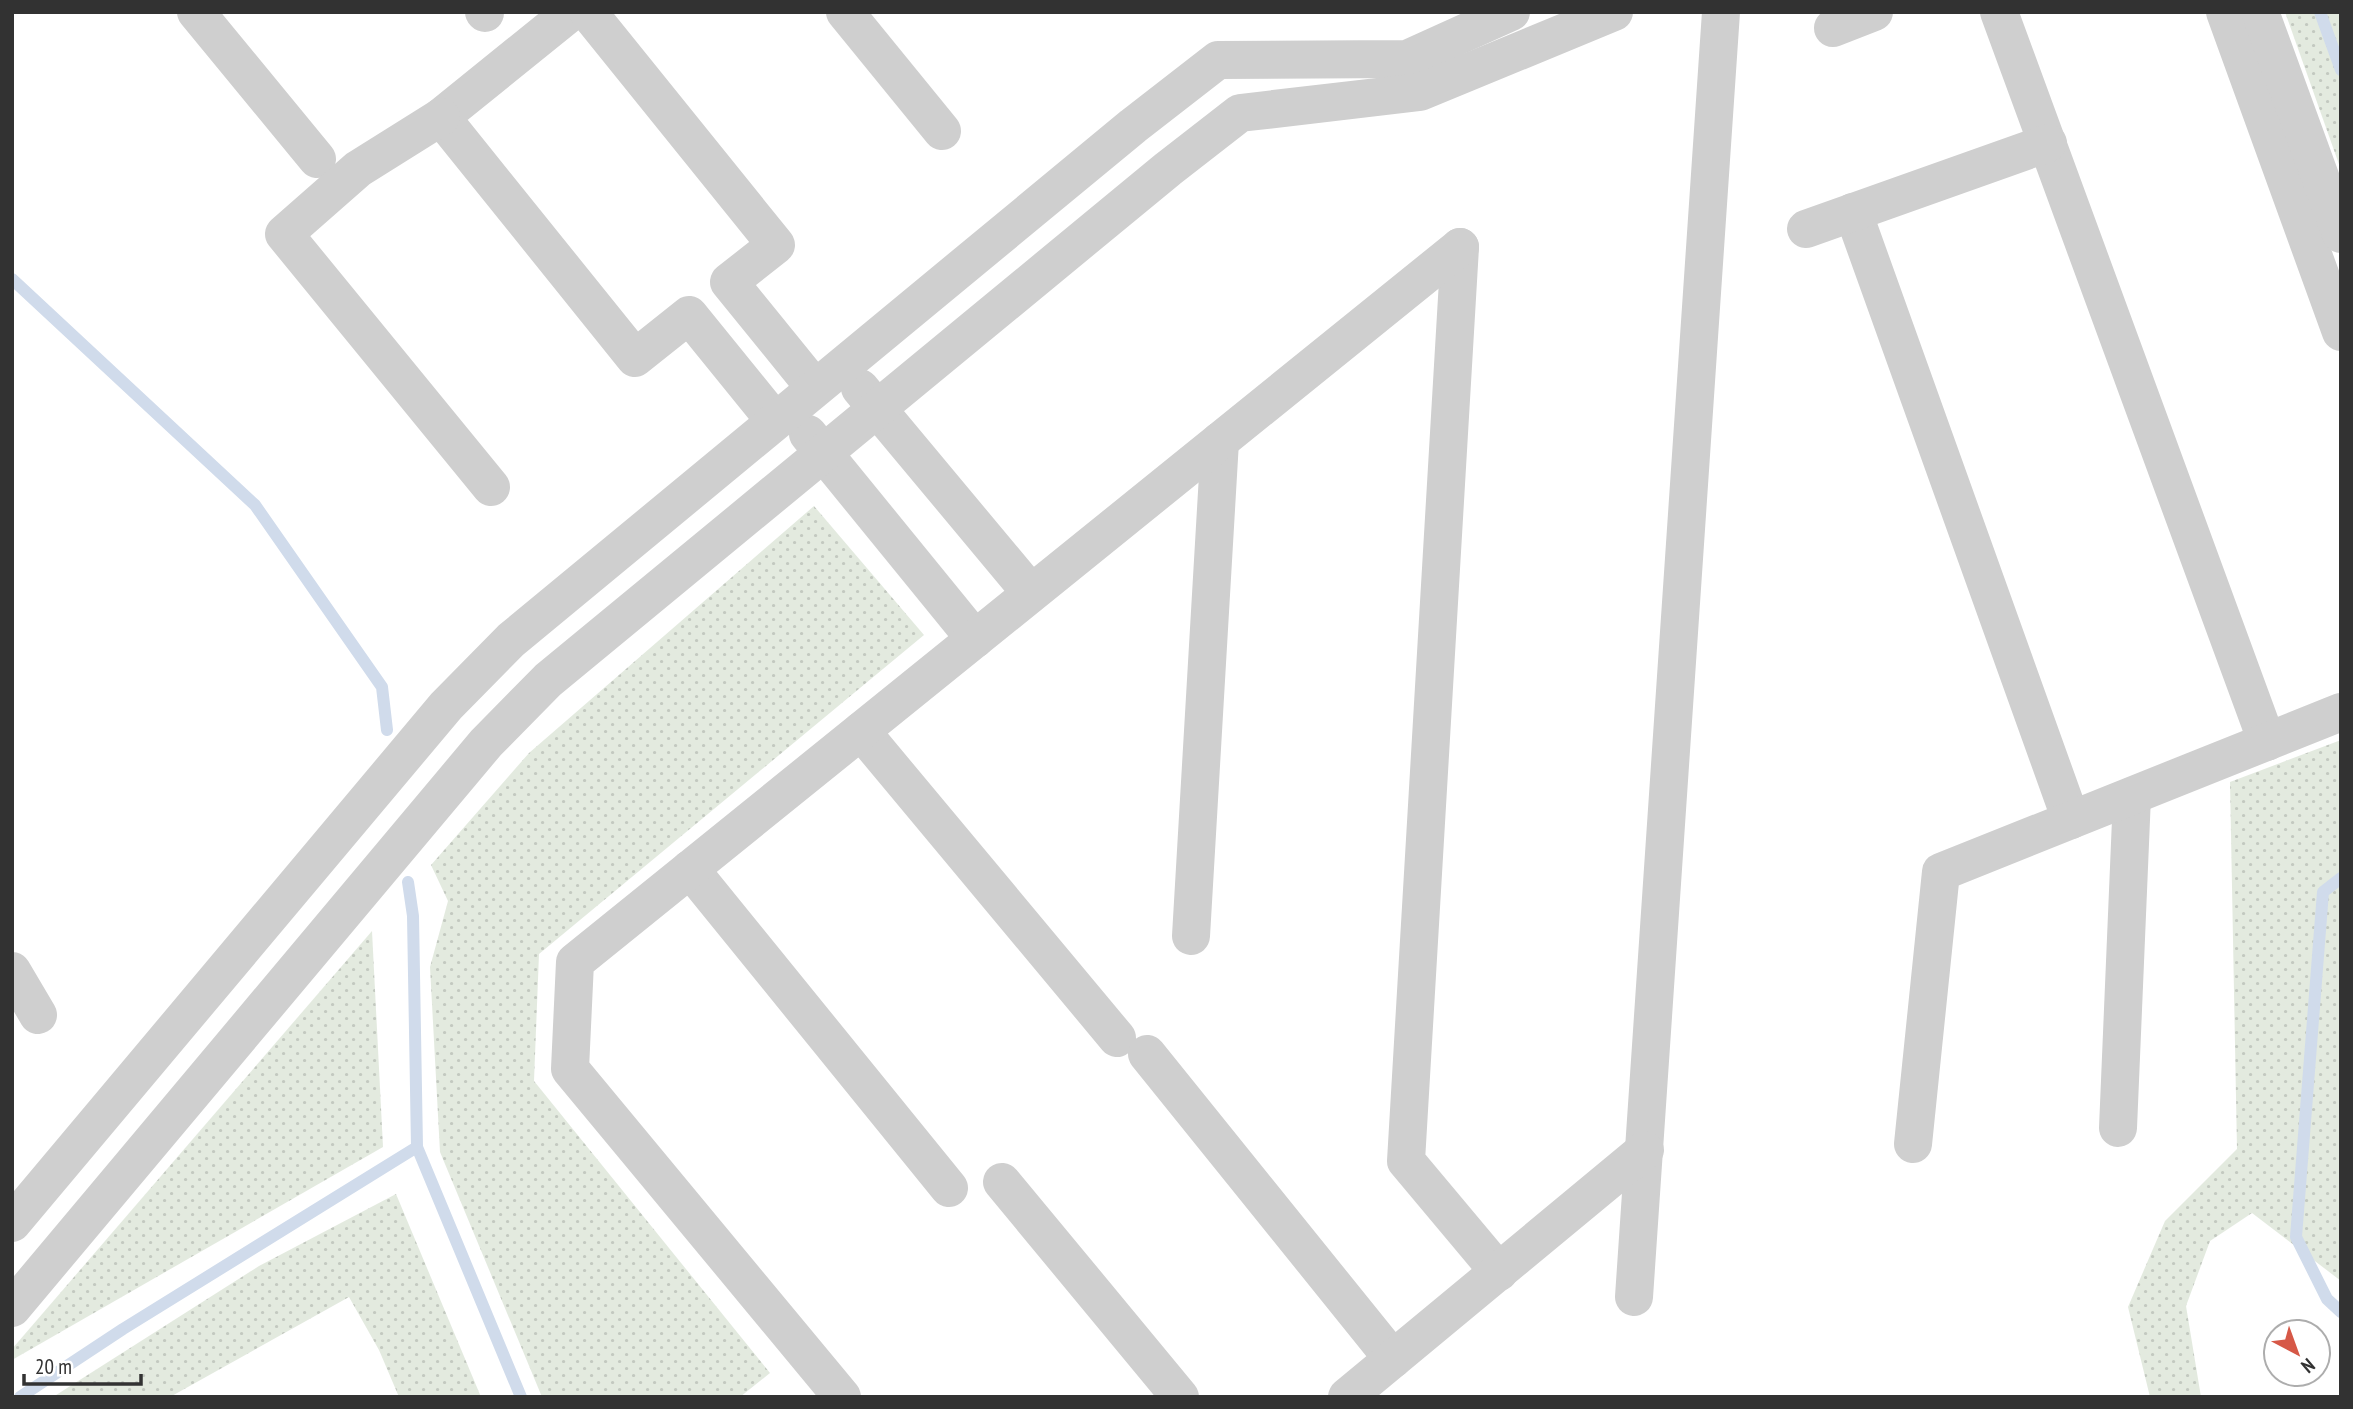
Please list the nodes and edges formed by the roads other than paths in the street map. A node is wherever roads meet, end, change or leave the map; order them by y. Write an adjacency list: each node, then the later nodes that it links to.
1 (196, 12): 16 (street)
2 (571, 12): 13 (street)
3 (589, 12): 20 (street)
4 (845, 12): 14 (street)
5 (1511, 12): 23 (street)
6 (1614, 12): 24 (street)
7 (1721, 12): 41 (street)
8 (1874, 12): 12 (street)
9 (1999, 12): 15 (street)
10 (2225, 12): 22 (street)
11 (2260, 12): 19 (street)
12 (1833, 28)
13 (441, 117): 21 (street); 27 (street)
14 (942, 131)
15 (2048, 144): 17 (street); 32 (street)
16 (317, 159)
17 (1853, 212): 18 (street); 34 (street)
18 (1806, 229)
19 (2341, 234)
20 (729, 282): 21 (street); 23 (street)
21 (689, 315): 23 (street)
22 (2341, 332)
23 (805, 396): 24 (street); 26 (street); 44 (street)
24 (877, 409): 26 (street); 28 (street)
25 (1220, 441): 28 (street); 36 (street); 45 (street)
26 (824, 452): 29 (street); 47 (street)
27 (491, 487)
28 (1031, 593): 29 (street)
29 (975, 639): 31 (street)
30 (2341, 712): 32 (street)
31 (861, 731): 35 (street); 48 (street)
32 (2267, 742): 33 (street)
33 (2132, 796): 34 (street); 39 (street)
34 (2071, 820): 40 (street)
35 (690, 869): 43 (street); 49 (street)
36 (1191, 936)
37 (12, 971): 38 (street)
38 (38, 1015)
39 (2118, 1128)
40 (1913, 1144)
41 (1644, 1150): 45 (street); 46 (street)
42 (1002, 1182): 50 (street)
43 (949, 1188)
44 (12, 1223)
45 (1499, 1272): 48 (street)
46 (1634, 1297)
47 (12, 1308)
48 (1393, 1359): 51 (street)
49 (842, 1397)
50 (1180, 1397)
51 (1347, 1397)

